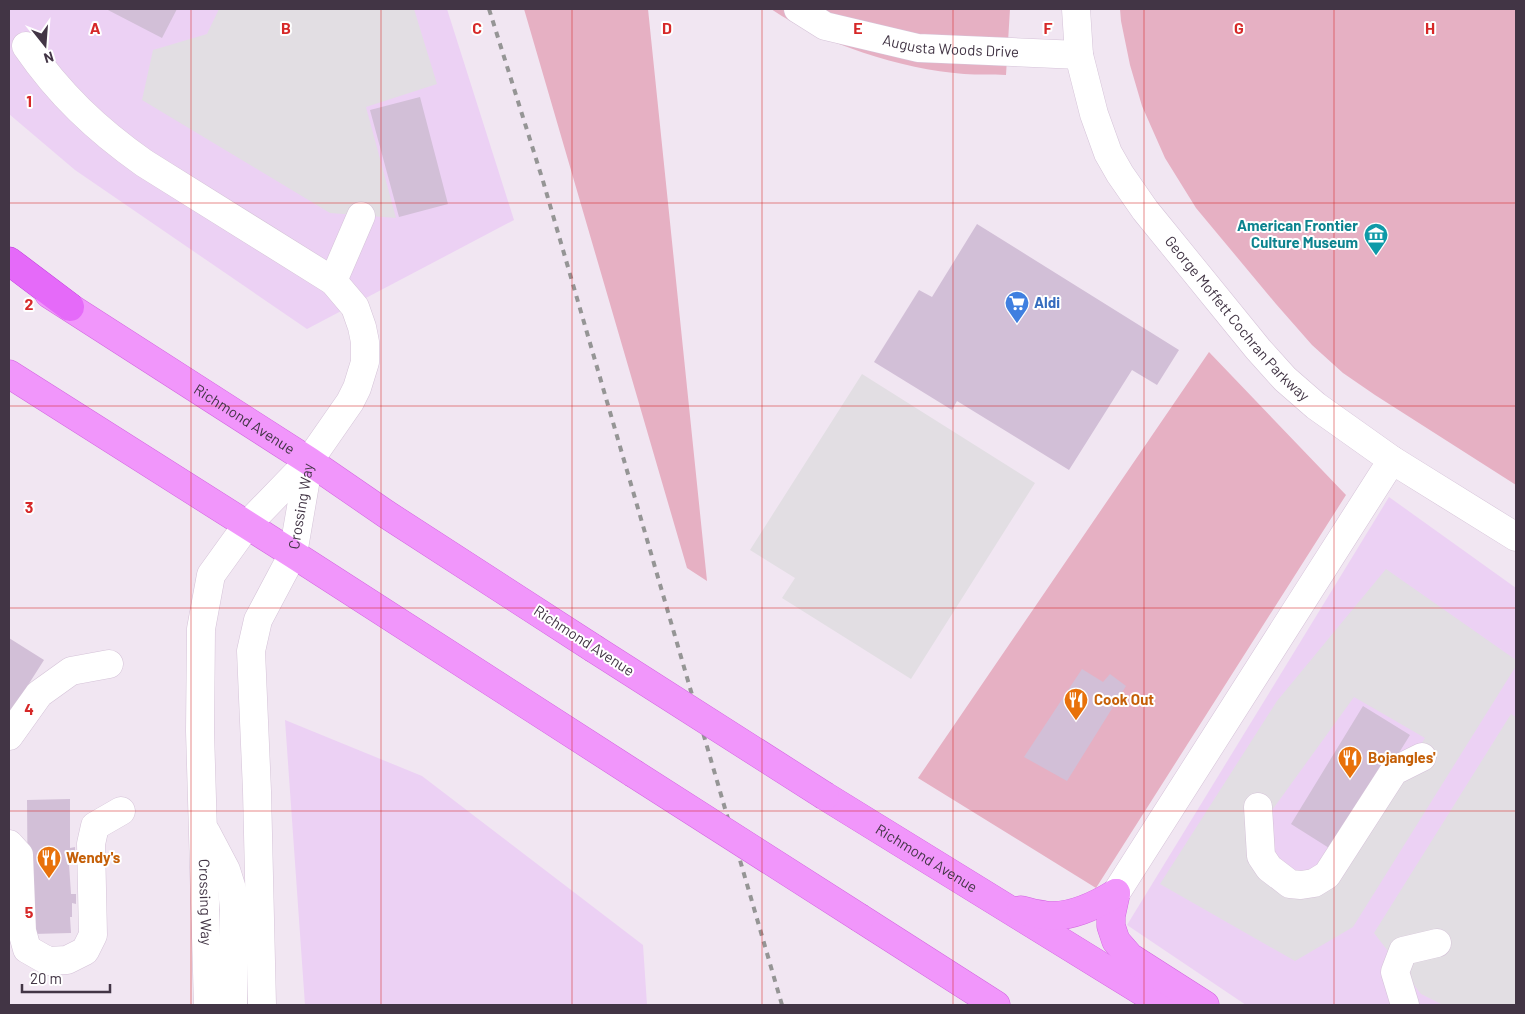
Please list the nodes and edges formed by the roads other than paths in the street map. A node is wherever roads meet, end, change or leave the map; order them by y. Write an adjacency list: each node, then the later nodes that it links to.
1 (798, 9): 4 (street, Augusta Woods Drive)
2 (1076, 9): 4 (street, George Moffett Cochran Parkway)
3 (26, 46): 8 (street)
4 (1079, 55): 11 (street, George Moffett Cochran Parkway)
5 (361, 216): 8 (street)
6 (9, 261): 9 (highway)
7 (9, 268): 9 (main road, Richmond Avenue)
8 (333, 281): 12 (street)
9 (70, 308): 12 (main road, Richmond Avenue)
10 (9, 374): 13 (main road)
11 (1392, 460): 14 (street, George Moffett Cochran Parkway); 23 (street)
12 (309, 461): 13 (street, Crossing Way); 15 (street, Crossing Way); 24 (main road, Richmond Avenue, bridge)
13 (247, 526): 15 (main road); 21 (street, Crossing Way)
14 (1516, 537)
15 (292, 554): 28 (street, Crossing Way); 29 (main road, bridge)
16 (109, 664): 17 (street)
17 (9, 736)
18 (1422, 757): 19 (street)
19 (1258, 806)
20 (121, 811): 22 (street)
21 (203, 827): 26 (street, Crossing Way); 27 (street)
22 (9, 844)
23 (1116, 893): 24 (main road); 31 (main road)
24 (1003, 906): 30 (main road, Richmond Avenue)
25 (1436, 943): 32 (street)
26 (208, 1005)
27 (233, 1005)
28 (262, 1005)
29 (996, 1005)
30 (1164, 1005)
31 (1205, 1005)
32 (1405, 1005)

